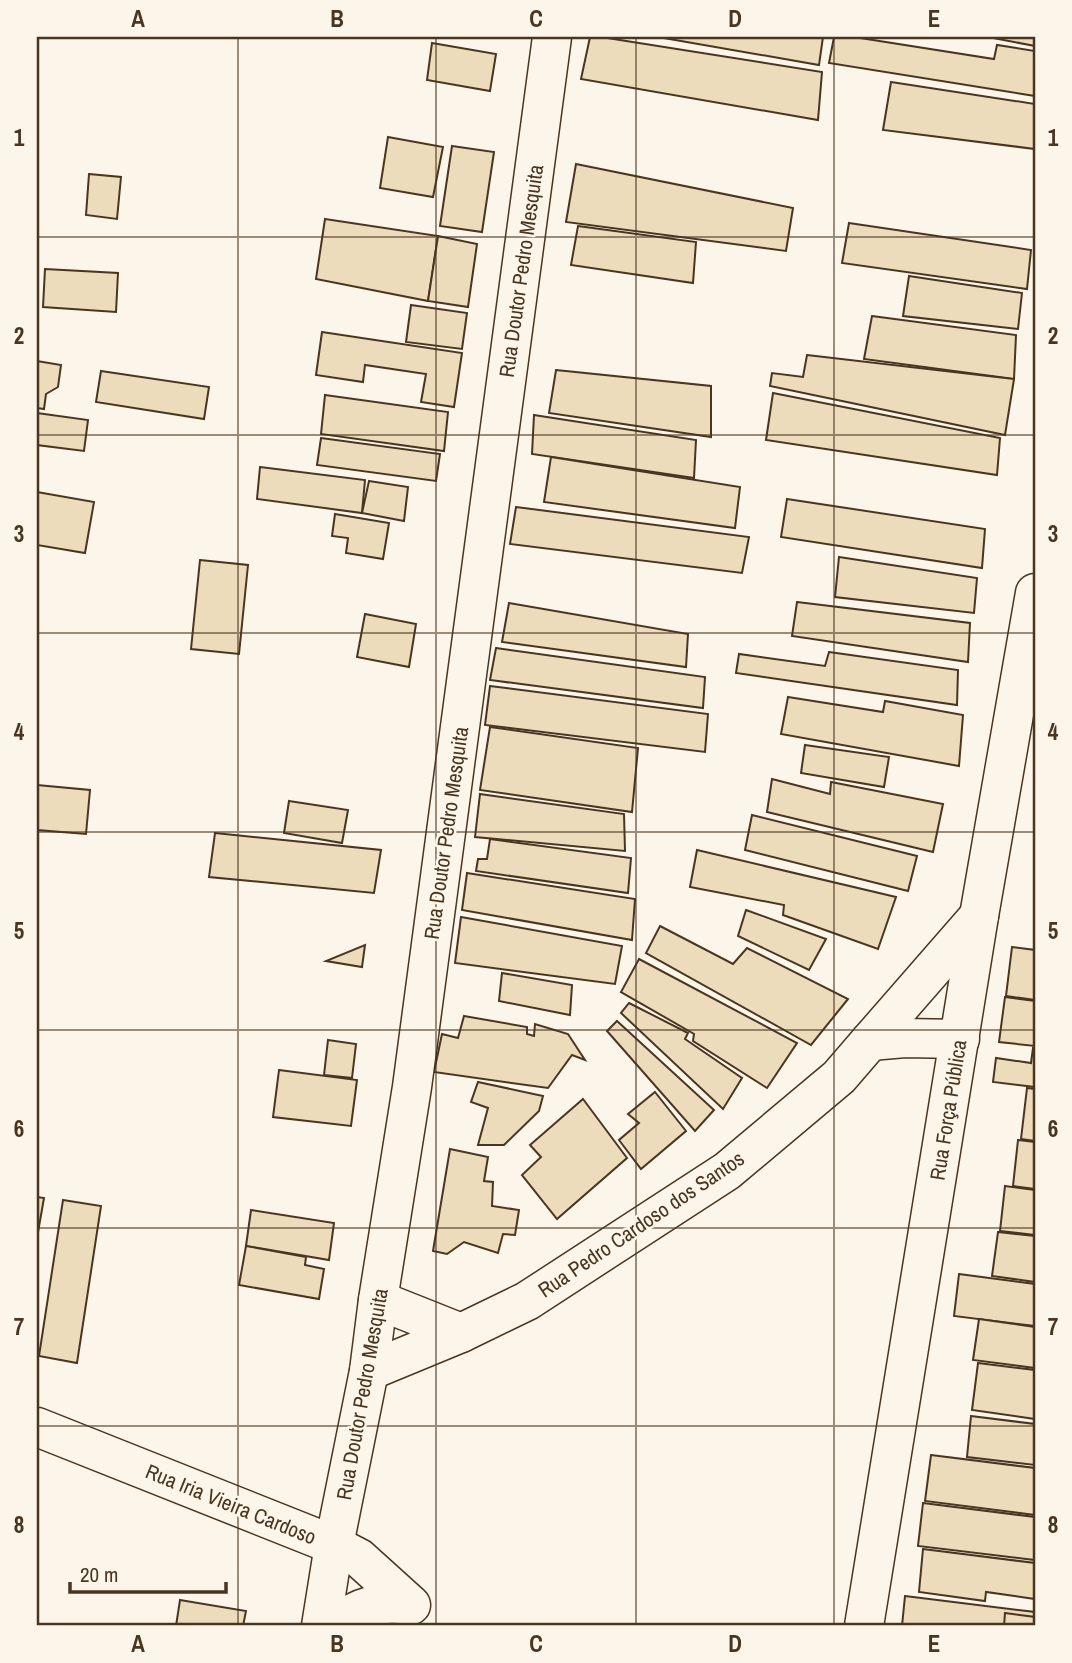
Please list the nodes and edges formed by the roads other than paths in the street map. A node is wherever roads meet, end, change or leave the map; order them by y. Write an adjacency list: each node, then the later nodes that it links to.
1 (552, 37): 6 (street, Rua Doutor Pedro Mesquita)
2 (1035, 593): 3 (street, Rua Força Pública)
3 (979, 916): 4 (street, Rua Força Pública); 5 (street, Rua Pedro Cardoso dos Santos)
4 (960, 1039): 5 (street); 14 (street, Rua Força Pública)
5 (870, 1041): 7 (street, Rua Pedro Cardoso dos Santos)
6 (379, 1300): 7 (street); 8 (street, Rua Doutor Pedro Mesquita)
7 (461, 1333): 8 (street, Rua Pedro Cardoso dos Santos)
8 (369, 1371): 10 (street, Rua Doutor Pedro Mesquita)
9 (37, 1427): 10 (street, Rua Iria Vieira Cardoso)
10 (334, 1545): 11 (street, Rua Iria Vieira Cardoso); 12 (street, Rua Doutor Pedro Mesquita)
11 (420, 1616): 13 (street, Rua Iria Vieira Cardoso)
12 (321, 1626)
13 (334, 1626)
14 (864, 1626)

